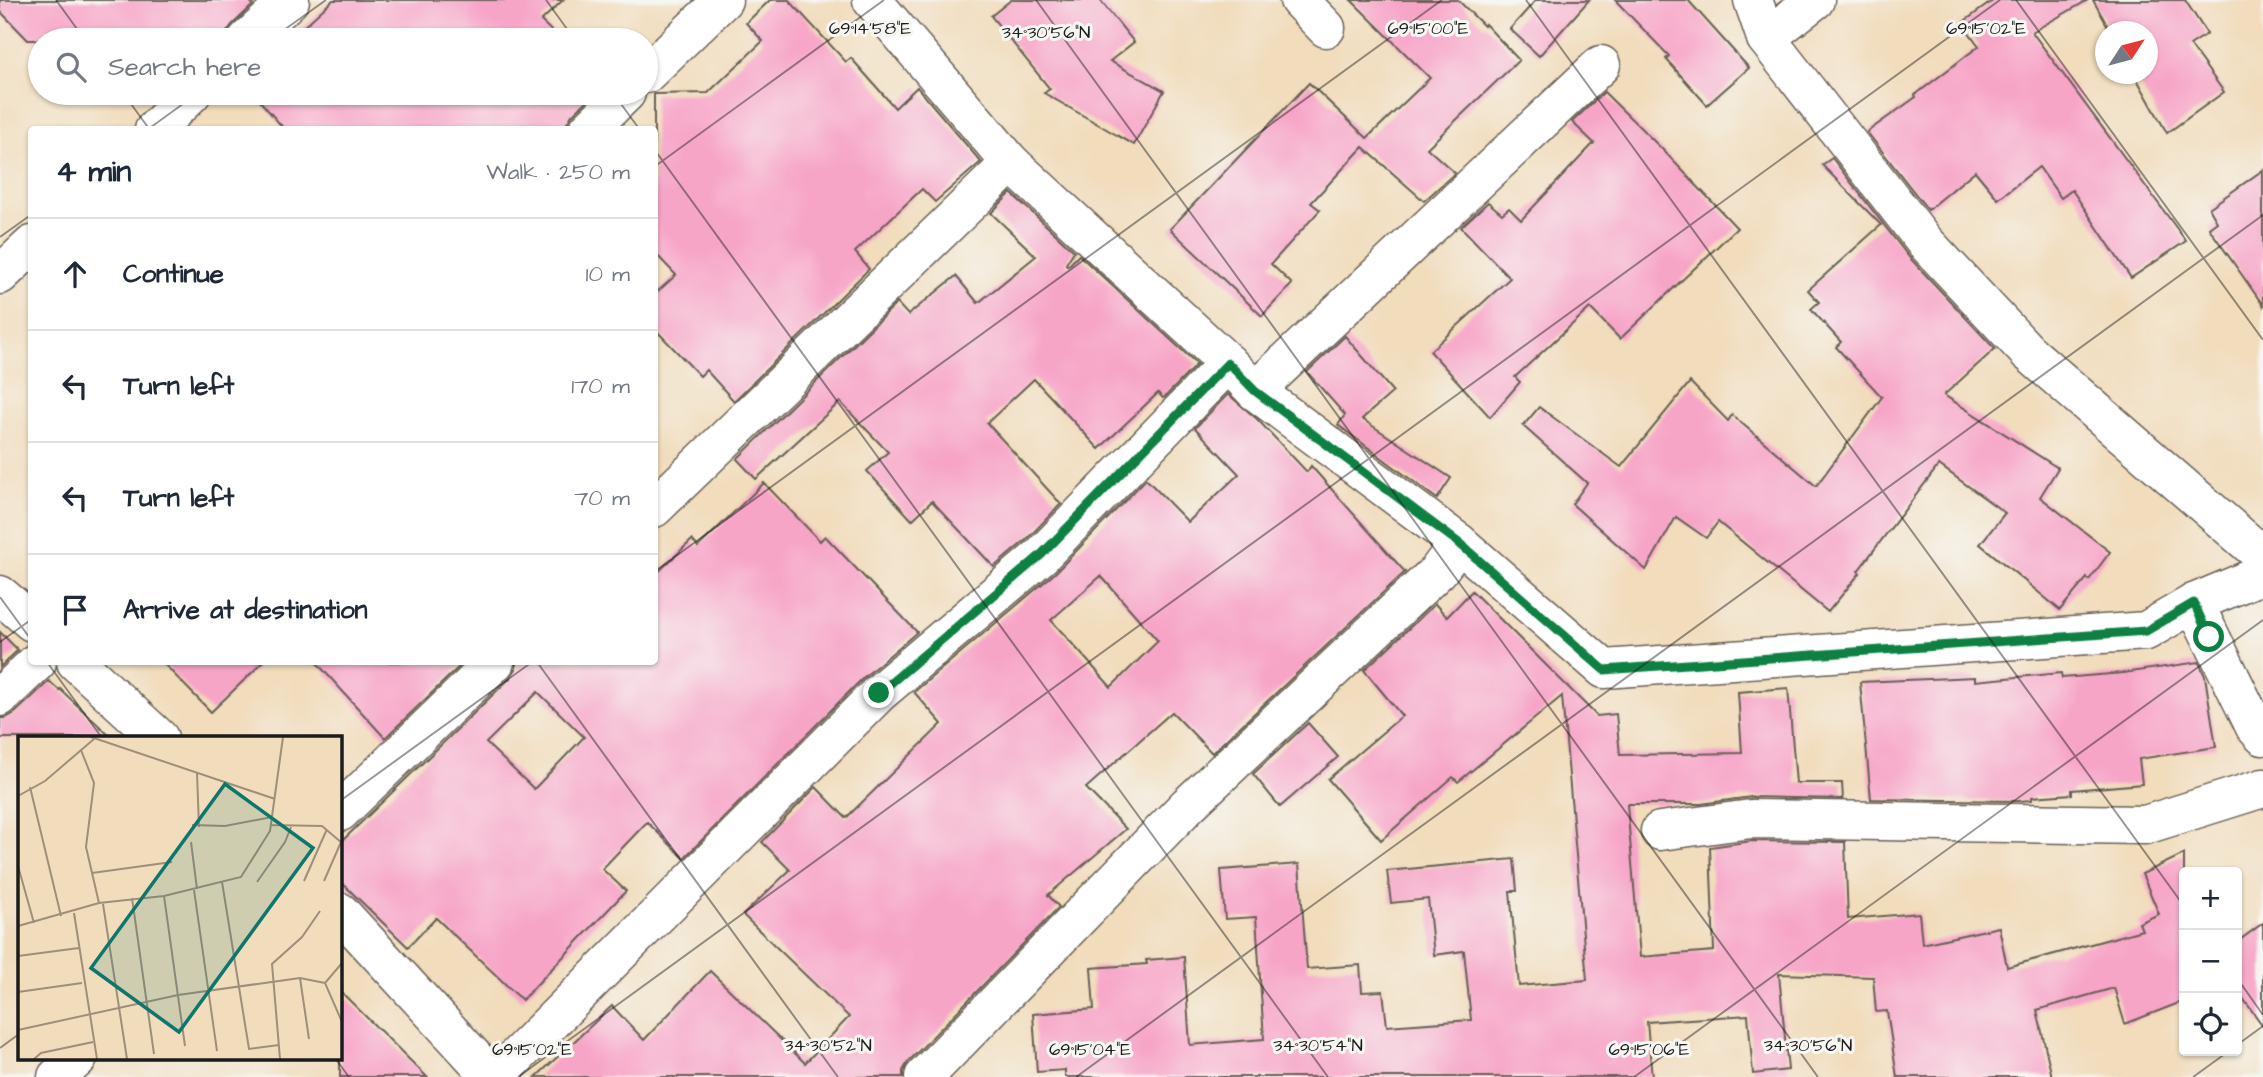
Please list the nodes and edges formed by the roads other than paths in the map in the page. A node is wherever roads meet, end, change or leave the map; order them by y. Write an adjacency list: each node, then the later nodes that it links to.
1 (290, 0): 7 (street)
2 (723, 0): 10 (street)
3 (872, 0): 16 (street)
4 (1298, 0): 8 (street)
5 (1753, 0): 9 (street)
6 (1815, 0): 9 (street)
7 (260, 28)
8 (1325, 28)
9 (1766, 38): 23 (street)
10 (658, 62)
11 (1601, 65): 20 (street)
12 (179, 105): 14 (street)
13 (614, 105): 15 (street)
14 (157, 126)
15 (592, 126)
16 (1011, 163): 19 (street); 21 (street)
17 (28, 250): 18 (street)
18 (0, 275)
19 (1228, 363): 20 (street); 40 (street)
20 (1255, 391): 22 (street)
21 (658, 504)
22 (1459, 543): 26 (street); 41 (street)
23 (2263, 556)
24 (2263, 574): 26 (street)
25 (0, 595): 27 (street)
26 (2194, 603): 33 (street)
27 (28, 619)
28 (34, 665): 31 (street)
29 (79, 665): 32 (street)
30 (492, 665): 35 (street)
31 (0, 697)
32 (158, 736)
33 (2263, 736)
34 (2263, 788): 36 (street)
35 (341, 811)
36 (1660, 831)
37 (341, 913): 40 (street)
38 (76, 1060): 39 (street)
39 (57, 1077)
40 (494, 1077)
41 (924, 1077)

